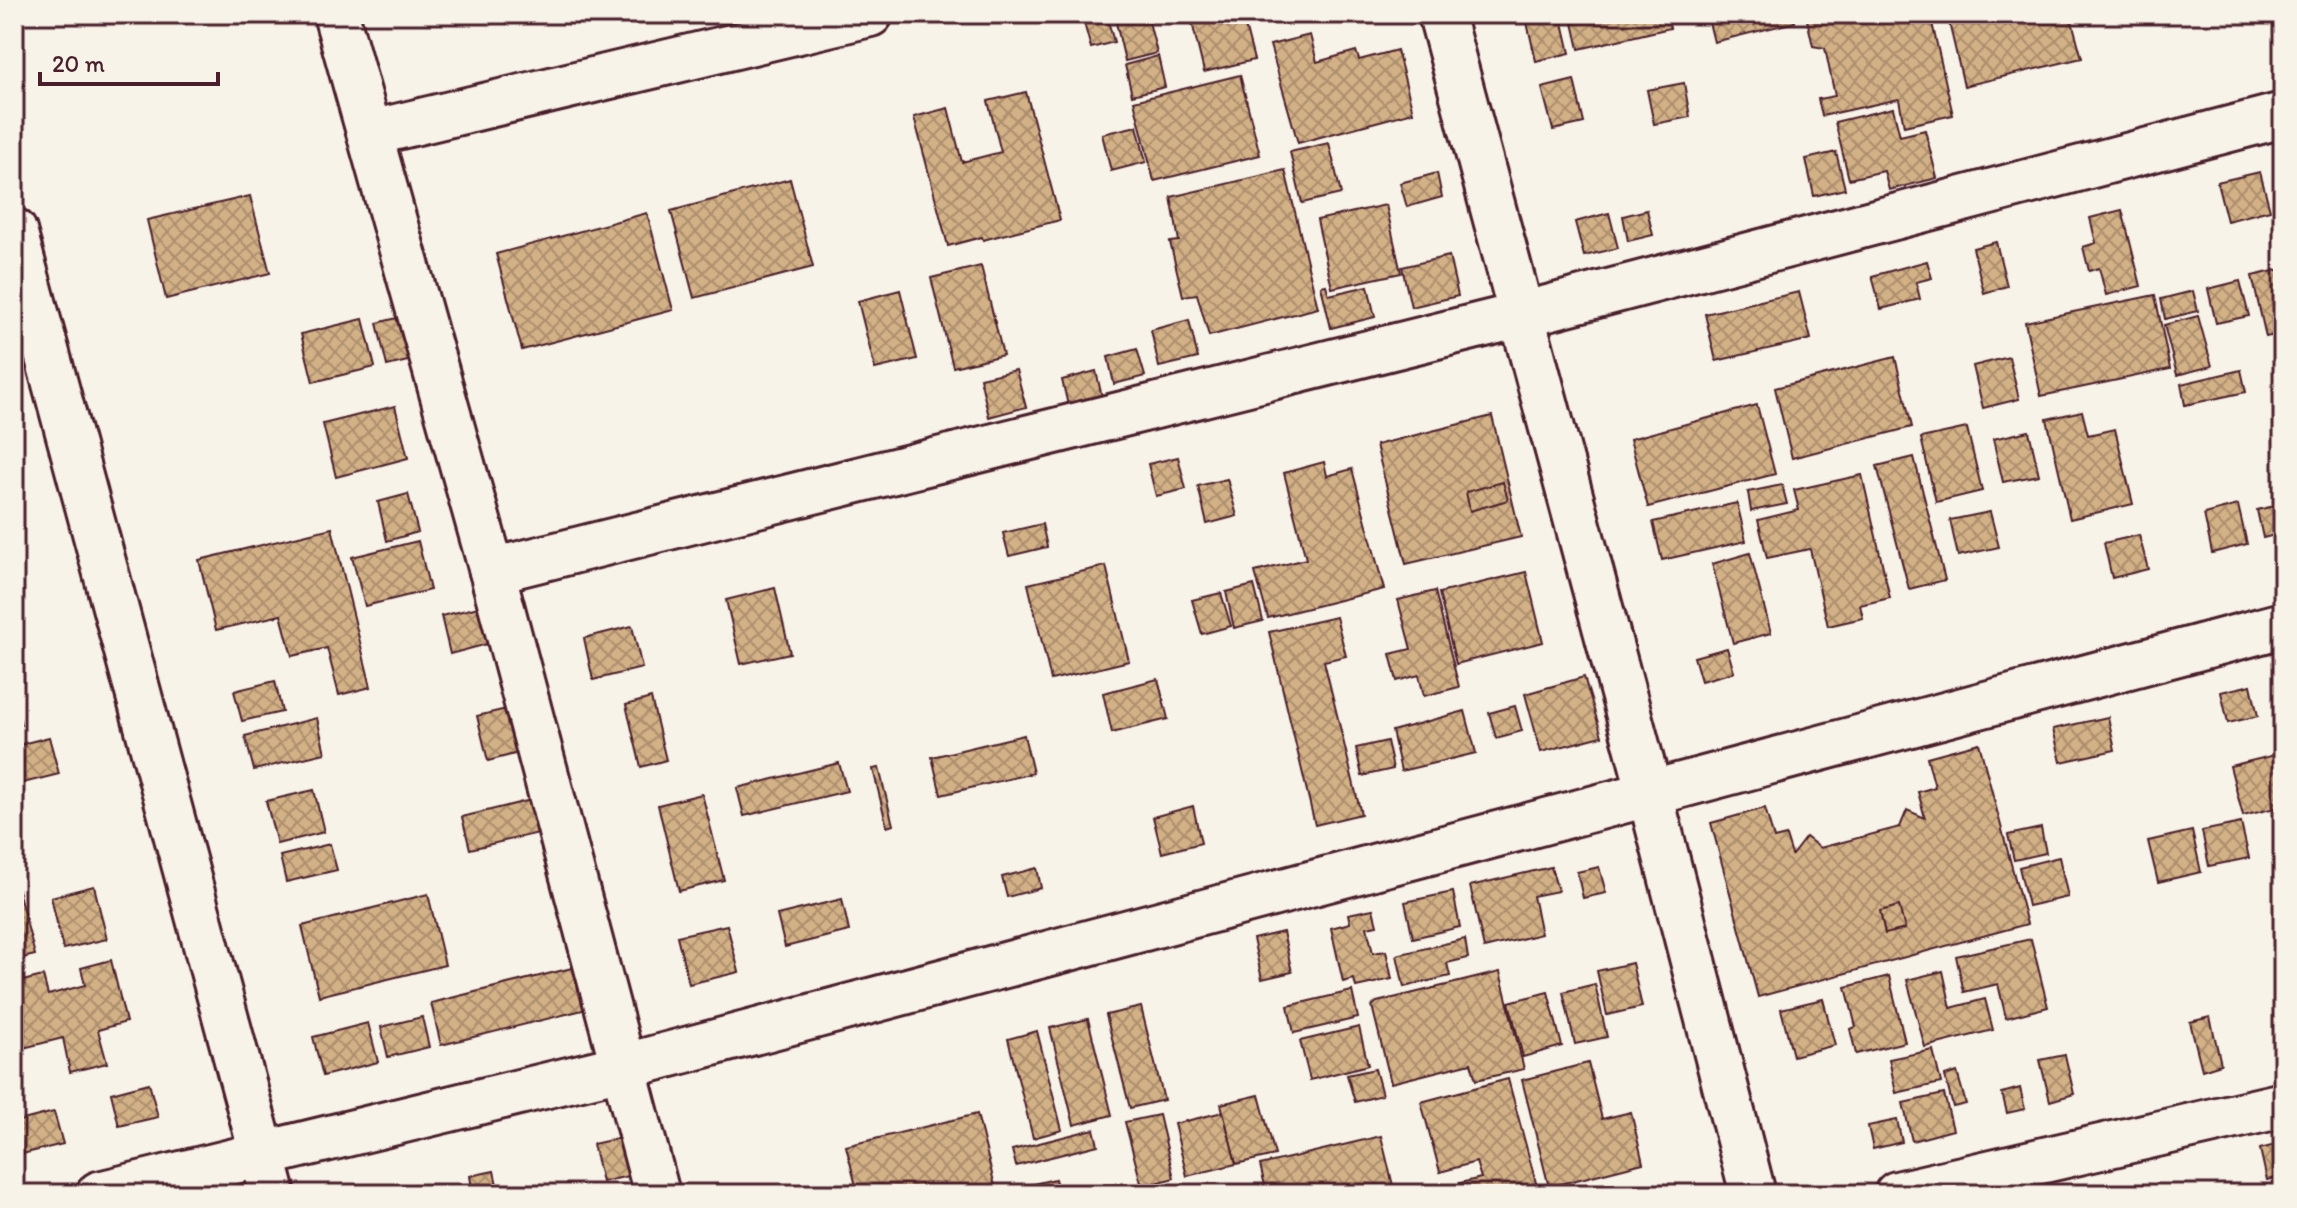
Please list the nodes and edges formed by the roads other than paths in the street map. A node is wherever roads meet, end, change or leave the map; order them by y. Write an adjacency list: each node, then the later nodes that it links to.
1 (336, 14): 5 (street)
2 (870, 14): 5 (street)
3 (1441, 14): 7 (street)
4 (2283, 115): 7 (street)
5 (371, 133): 8 (street)
6 (14, 231): 13 (street)
7 (1521, 315): 8 (street); 10 (street)
8 (492, 571): 11 (street)
9 (2283, 625): 10 (street)
10 (1650, 794): 11 (street); 16 (street)
11 (622, 1067): 13 (street); 15 (street)
12 (2283, 1105): 17 (street)
13 (268, 1174): 14 (street)
14 (99, 1194)
15 (657, 1194)
16 (1753, 1194)
17 (1897, 1194)

